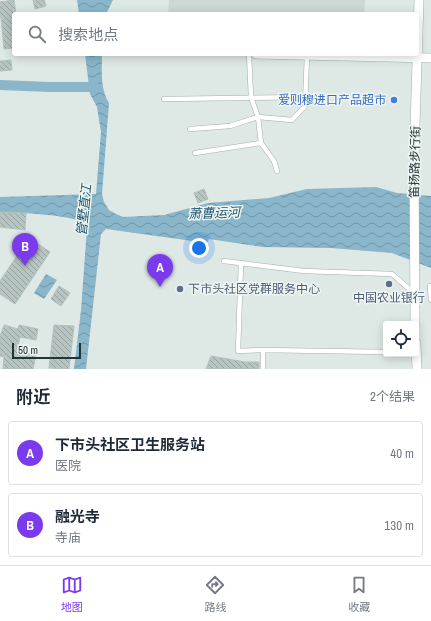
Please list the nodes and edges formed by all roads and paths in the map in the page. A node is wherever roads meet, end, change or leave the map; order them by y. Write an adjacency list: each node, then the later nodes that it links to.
1 (419, 0): 2 (street, 笛扬路步行街)
2 (419, 12)
3 (249, 56): 8 (lane)
4 (307, 56): 9 (lane)
5 (344, 56): 6 (street)
6 (417, 58): 7 (street); 19 (street, 笛扬路步行街)
7 (431, 58)
8 (250, 97): 9 (lane); 10 (lane); 11 (lane)
9 (306, 97): 11 (lane)
10 (164, 99)
11 (258, 117): 12 (lane); 13 (lane)
12 (190, 129)
13 (260, 143): 14 (lane); 15 (lane)
14 (195, 153)
15 (277, 171)
16 (224, 261): 17 (lane)
17 (241, 263): 19 (lane); 22 (lane)
18 (431, 286): 20 (lane)
19 (414, 293): 21 (street, 笛扬路步行街)
20 (431, 300)
21 (415, 321)
22 (263, 350): 23 (lane); 25 (lane)
23 (383, 352)
24 (416, 357): 26 (street)
25 (263, 369)
26 (417, 369)

